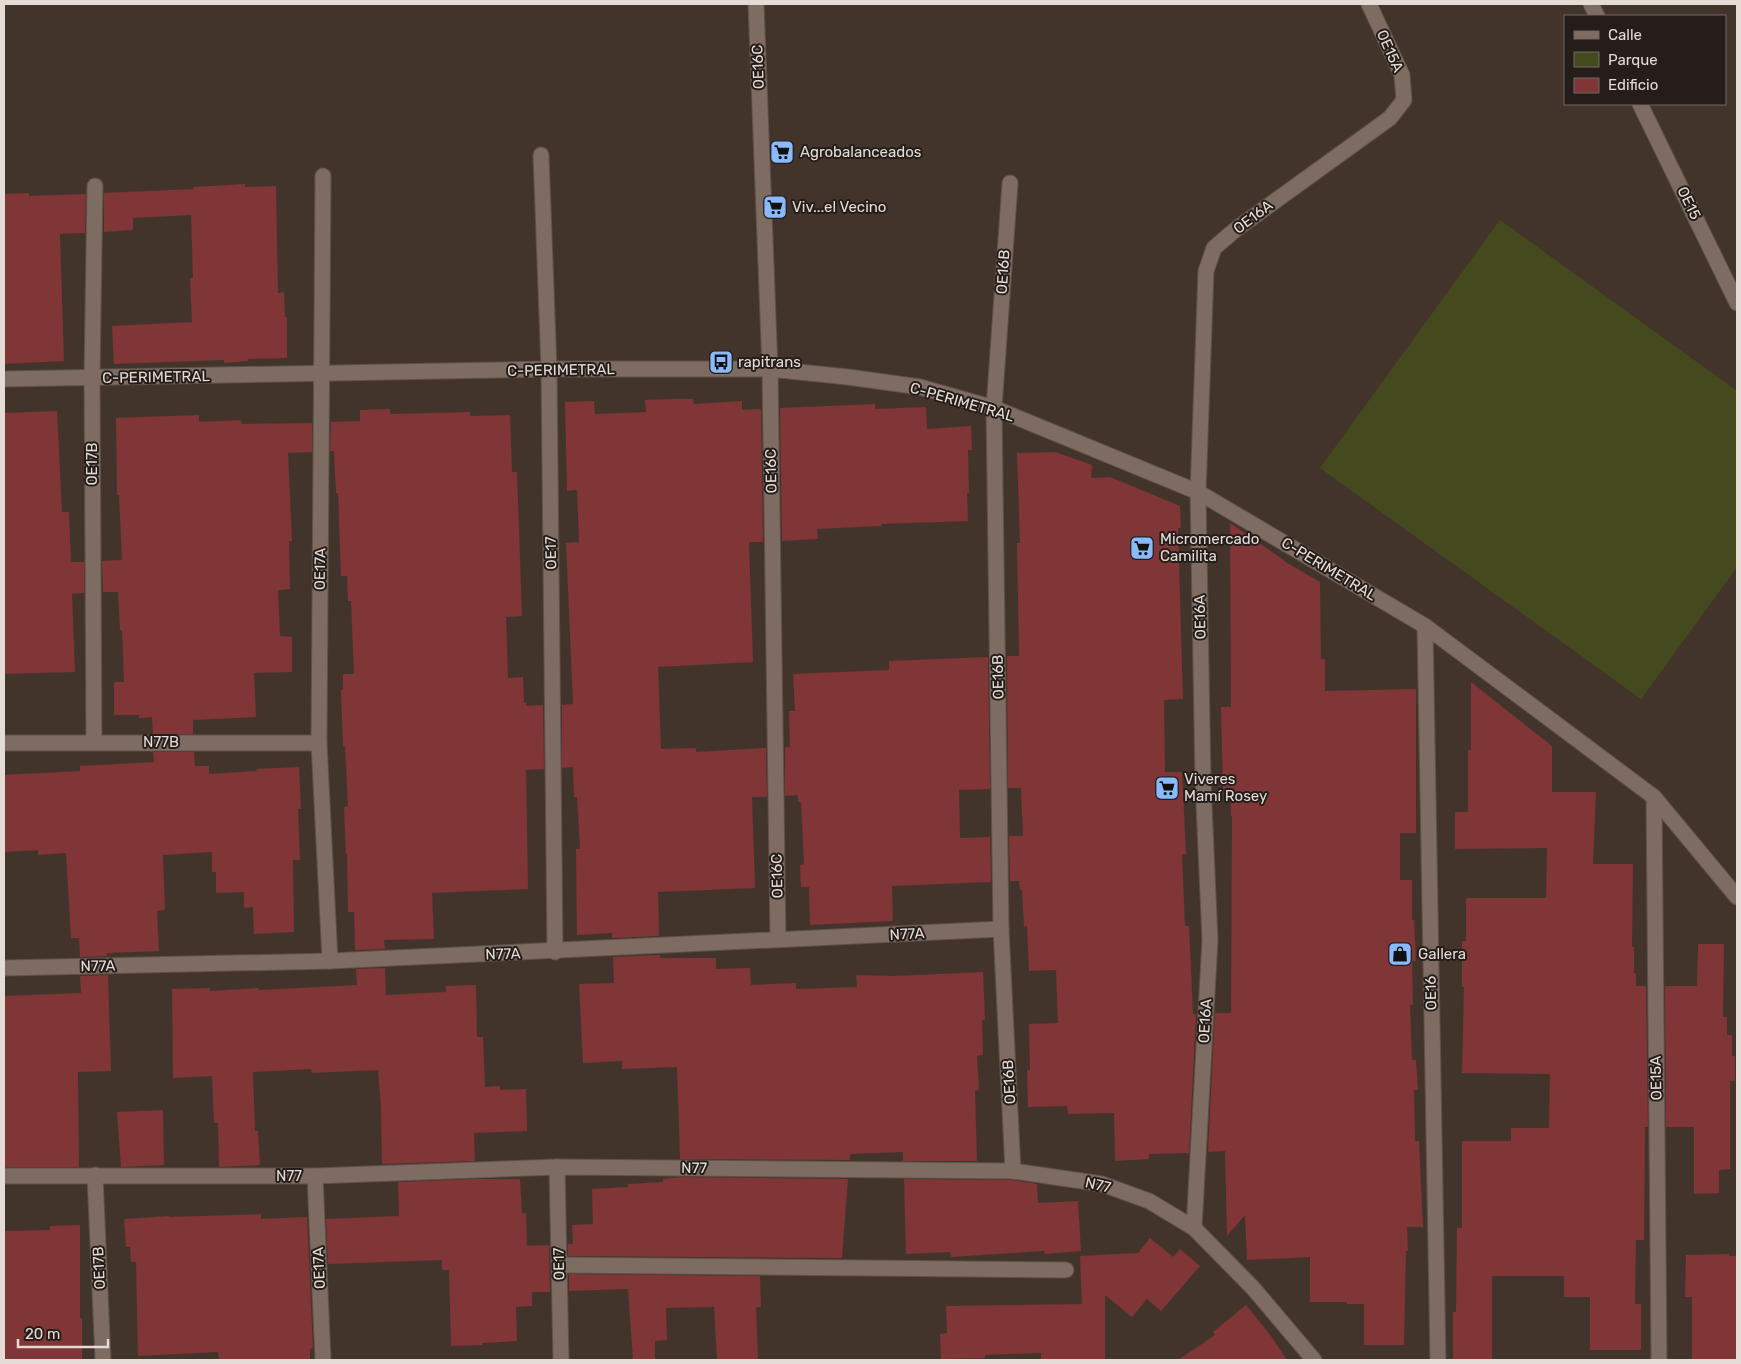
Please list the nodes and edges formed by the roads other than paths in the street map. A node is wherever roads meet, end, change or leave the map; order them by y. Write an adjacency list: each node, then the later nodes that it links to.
1 (756, 4): 11 (street, OE16C)
2 (1369, 4): 3 (street, OE15A)
3 (1404, 100): 16 (street, OE16A)
4 (1640, 105): 9 (street, OE15)
5 (541, 155): 10 (street, OE17)
6 (324, 176): 12 (street, OE17A)
7 (1010, 183): 15 (street, OE16B)
8 (95, 186): 13 (street, OE17B)
9 (1737, 303)
10 (549, 369): 11 (street, C-PERIMETRAL); 12 (street, C-PERIMETRAL); 25 (street, OE17)
11 (770, 369): 15 (street, C-PERIMETRAL); 24 (street, OE16C)
12 (322, 375): 13 (street, C-PERIMETRAL); 20 (street, OE17A)
13 (92, 378): 14 (street, C-PERIMETRAL); 18 (street, OE17B)
14 (4, 379)
15 (994, 408): 16 (street, C-PERIMETRAL); 23 (street, OE16B)
16 (1198, 492): 17 (street, C-PERIMETRAL); 33 (street, OE16A)
17 (1426, 626): 21 (street, C-PERIMETRAL); 40 (street, OE16)
18 (94, 742): 19 (street, N77B); 20 (street, N77B)
19 (4, 743)
20 (319, 743): 26 (street, OE17A)
21 (1654, 797): 22 (street, C-PERIMETRAL); 41 (street, OE15A)
22 (1737, 897)
23 (1001, 929): 24 (street, N77A); 29 (street, OE16B)
24 (778, 939): 25 (street, N77A)
25 (555, 952): 26 (street, N77A)
26 (330, 962): 27 (street, N77A)
27 (4, 968)
28 (557, 1167): 29 (street, N77); 32 (street, N77); 34 (street, 0E17)
29 (1013, 1171): 33 (street, N77)
30 (95, 1175): 31 (street, N77); 32 (street, N77); 36 (street, OE17B)
31 (4, 1176)
32 (315, 1176): 37 (street, 0E17A)
33 (1194, 1228): 39 (street, N77)
34 (559, 1265): 35 (street); 38 (street, 0E17)
35 (1066, 1270)
36 (103, 1360)
37 (323, 1360)
38 (561, 1360)
39 (1314, 1360)
40 (1438, 1360)
41 (1659, 1360)

